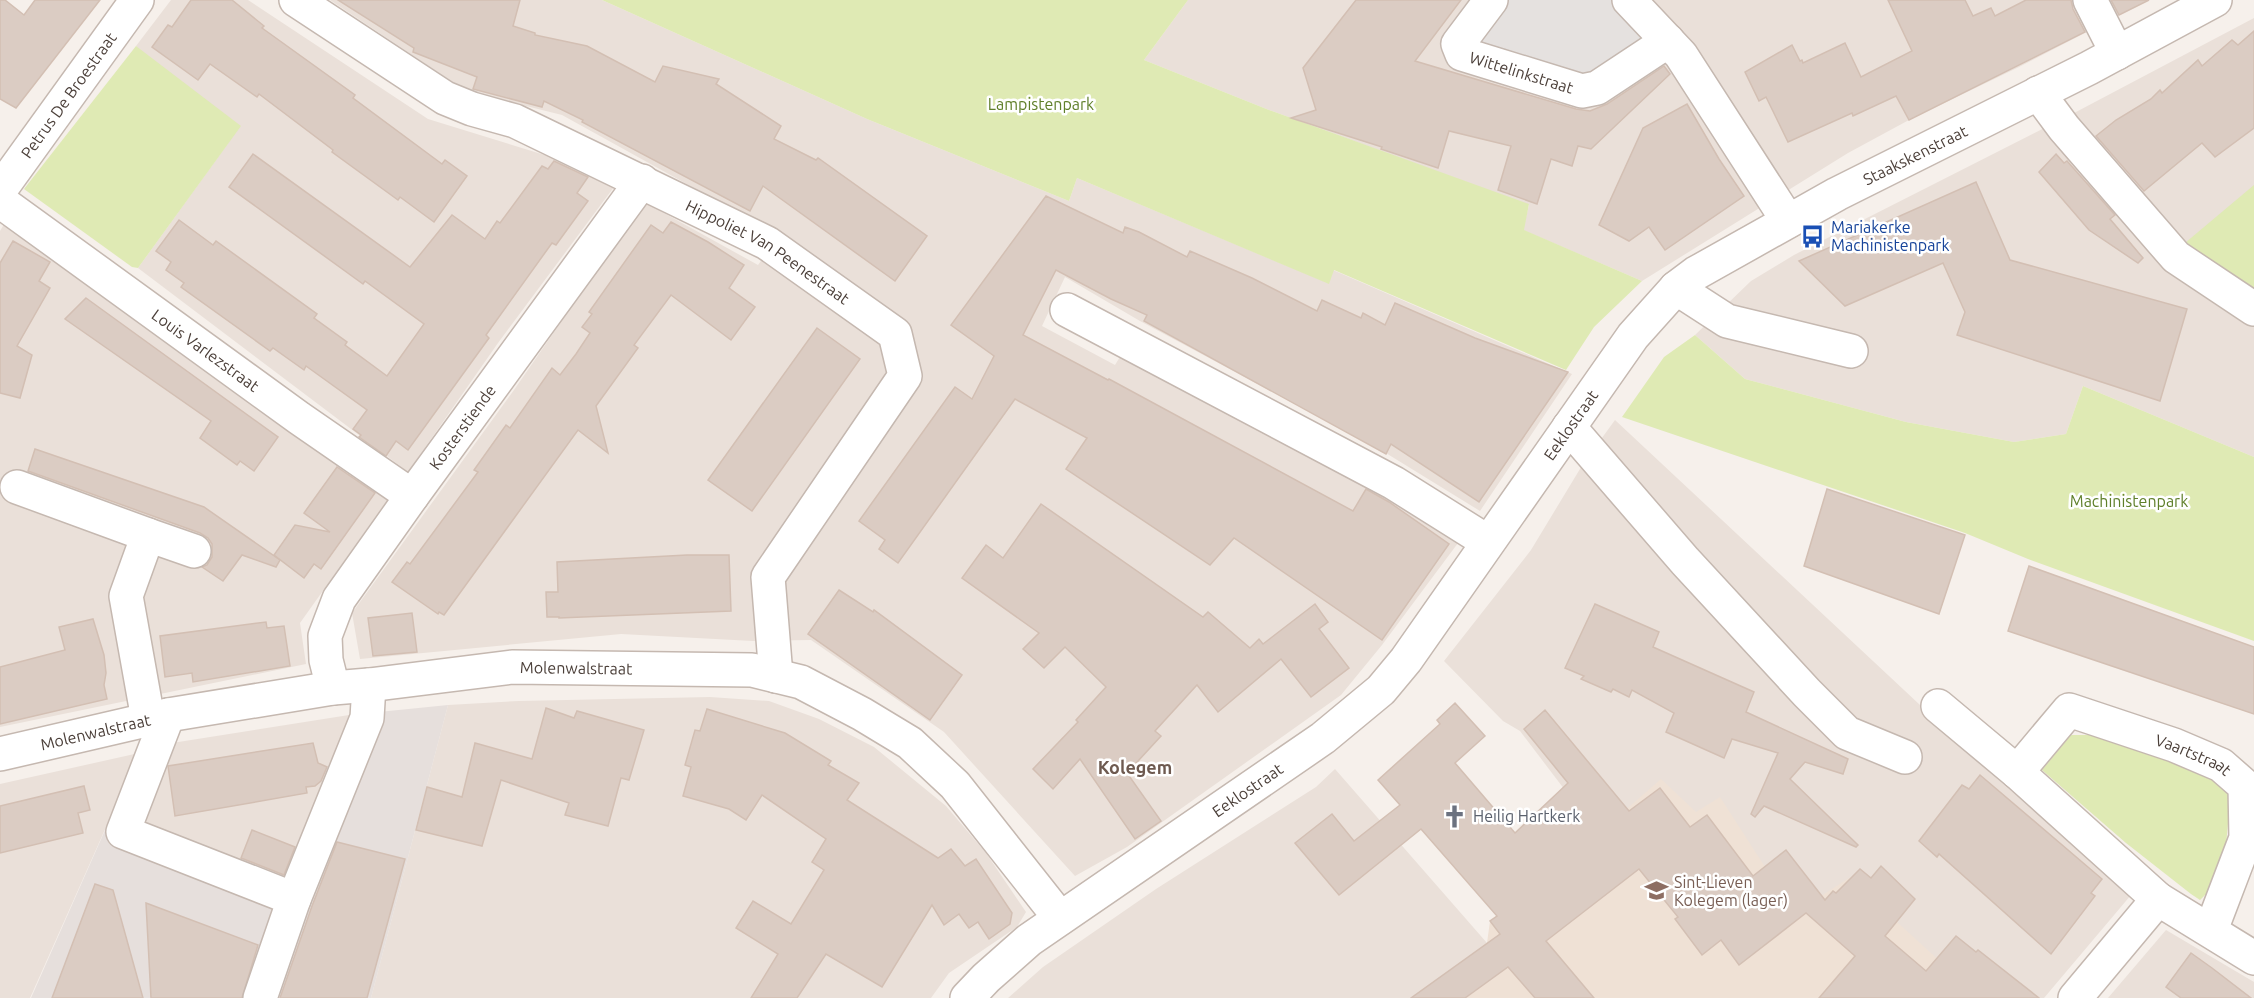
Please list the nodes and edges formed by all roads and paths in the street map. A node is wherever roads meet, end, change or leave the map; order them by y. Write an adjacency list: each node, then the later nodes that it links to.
1 (137, 0): 11 (street, Petrus De Broestraat)
2 (296, 0): 10 (street, Hippoliet Van Peenestraat)
3 (1491, 0): 7 (street, Wittelinkstraat)
4 (1629, 0): 7 (street)
5 (2090, 0): 8 (street)
6 (2215, 0): 8 (street, Staakskenstraat)
7 (1668, 40): 13 (street)
8 (2117, 53): 9 (street, Staakskenstraat)
9 (2037, 93): 13 (street, Staakskenstraat); 14 (street)
10 (642, 182): 23 (street, Kosterstiende); 27 (street, Hippoliet Van Peenestraat)
11 (0, 190)
12 (0, 201): 23 (street, Louis Varlezstraat)
13 (1788, 221): 15 (street, Staakskenstraat)
14 (2176, 257): 16 (street); 18 (street)
15 (1676, 288): 19 (street, Staakskenstraat); 20 (street)
16 (2254, 309)
17 (1067, 310): 25 (street)
18 (2254, 333)
19 (1633, 336): 21 (street, Eeklostraat)
20 (1851, 351)
21 (1569, 427): 25 (street, Eeklostraat); 33 (street)
22 (17, 487): 24 (street)
23 (411, 496): 29 (street, Kosterstiende)
24 (148, 535): 26 (street); 31 (street)
25 (1488, 542): 37 (street, Eeklostraat)
26 (194, 551)
27 (776, 676): 28 (street, Molenwalstraat); 37 (street, Molenwalstraat)
28 (369, 685): 29 (street, Molenwalstraat); 35 (street)
29 (333, 688): 31 (street, Molenwalstraat)
30 (1938, 706): 34 (street)
31 (158, 717): 32 (street, Molenwalstraat); 35 (street)
32 (0, 754)
33 (1905, 757)
34 (2017, 772): 36 (street); 38 (street, Vaartstraat)
35 (294, 899): 40 (street)
36 (2158, 899): 38 (street); 42 (street)
37 (1060, 918): 41 (street, Eeklostraat)
38 (2211, 930): 39 (street)
39 (2254, 958)
40 (260, 998)
41 (967, 998)
42 (2075, 998)

